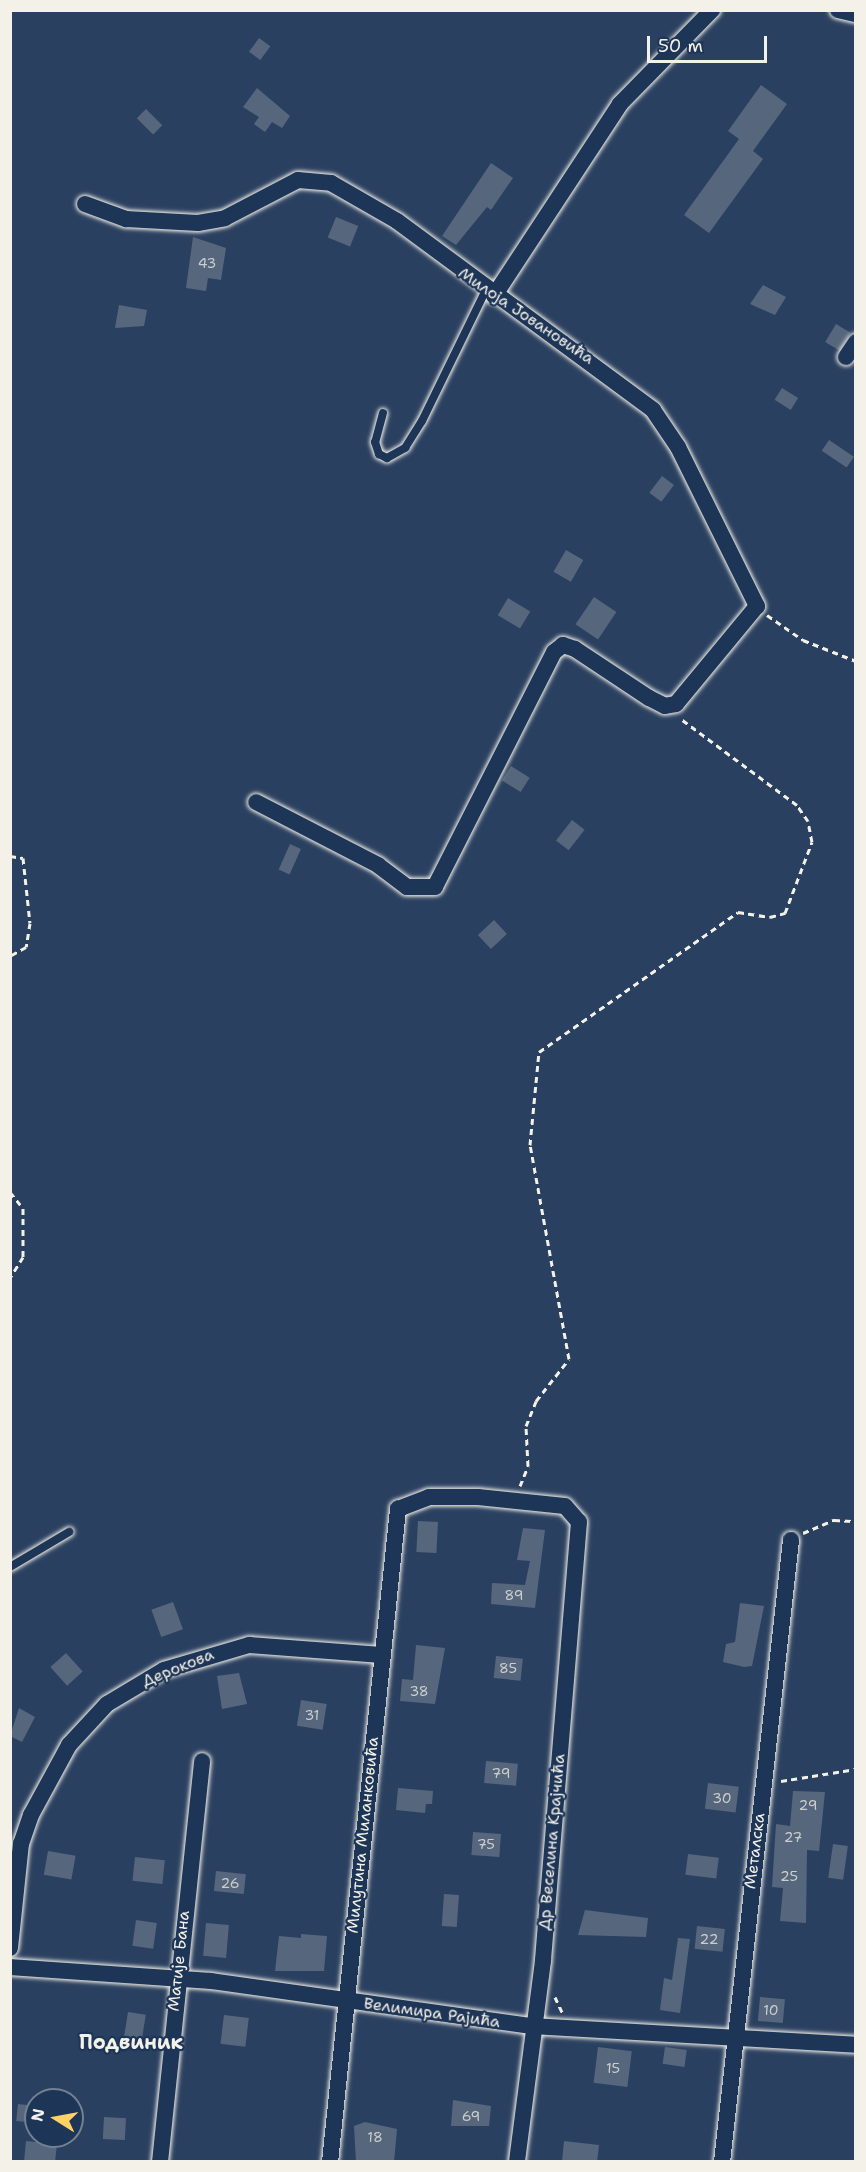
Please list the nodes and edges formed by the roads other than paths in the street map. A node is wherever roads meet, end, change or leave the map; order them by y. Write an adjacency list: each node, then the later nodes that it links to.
1 (712, 10): 5 (street)
2 (838, 10): 3 (street)
3 (855, 14)
4 (85, 204): 5 (street, Милоја Јовановића)
5 (490, 293): 8 (lane); 9 (street, Милоја Јовановића)
6 (855, 342): 7 (street)
7 (846, 357)
8 (383, 414)
9 (256, 802)
10 (579, 1522): 14 (street, Милутина Миланковића); 20 (street, Др Веселина Крајчића)
11 (69, 1532): 13 (lane)
12 (791, 1540): 21 (street, Металска)
13 (10, 1567)
14 (382, 1654): 16 (street, Дерокова); 19 (street, Милутина Миланковића)
15 (202, 1761): 18 (street, Матије Бана)
16 (10, 1948)
17 (10, 1966): 18 (street, Велимира Рајића)
18 (177, 1977): 19 (street, Велимира Рајића); 23 (street, Матије Бана)
19 (346, 2002): 20 (street, Велимира Рајића); 24 (street, Милутина Миланковића)
20 (531, 2026): 21 (street, Велимира Рајића); 25 (street, Др Веселина Крајчића)
21 (734, 2035): 22 (street, Велимира Рајића); 26 (street, Металска)
22 (855, 2045)
23 (160, 2162)
24 (330, 2162)
25 (518, 2162)
26 (722, 2162)

